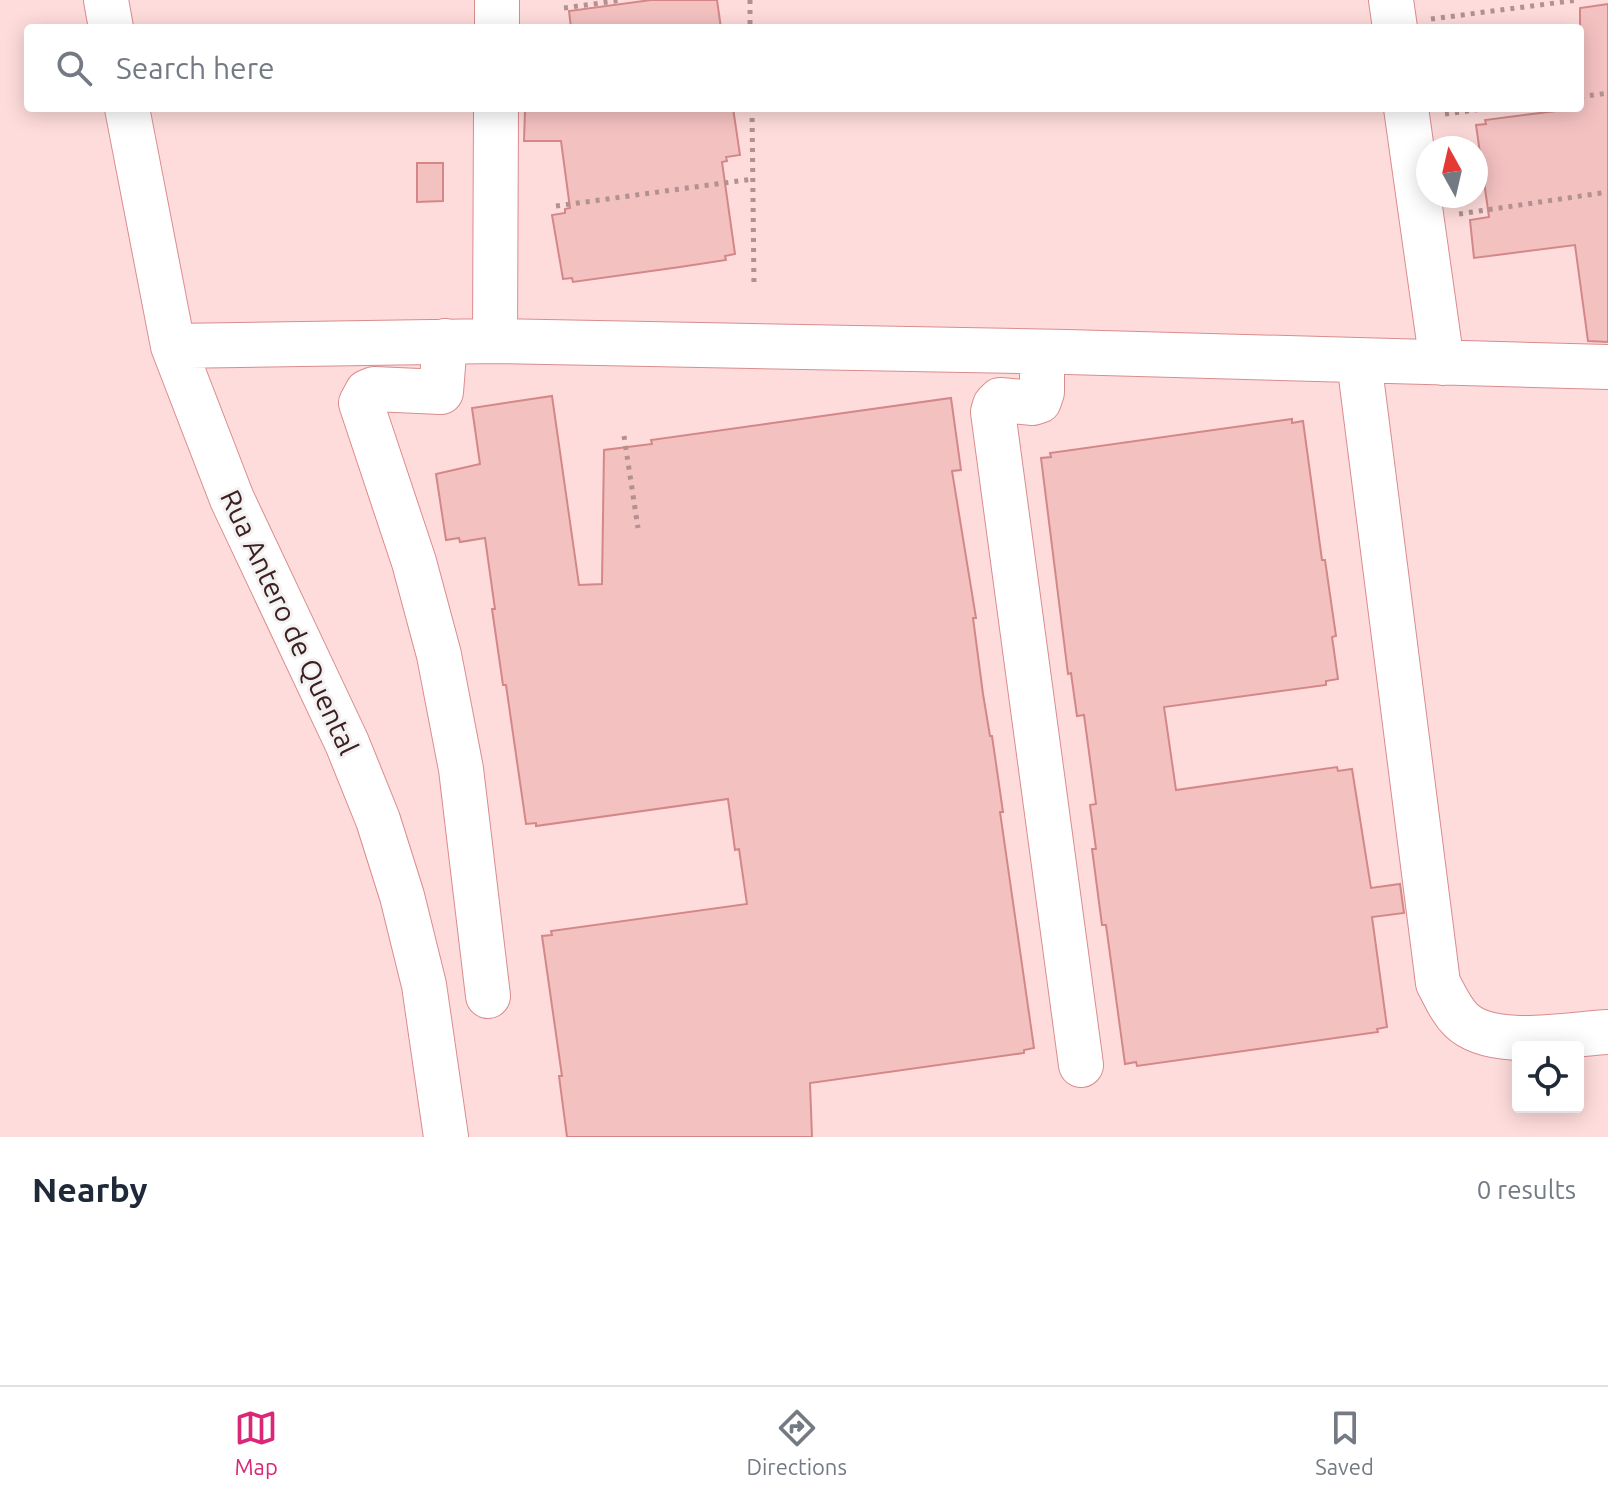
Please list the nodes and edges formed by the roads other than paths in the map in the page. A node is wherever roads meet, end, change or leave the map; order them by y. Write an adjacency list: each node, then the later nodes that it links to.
1 (106, 0): 3 (street)
2 (497, 0): 4 (street)
3 (110, 24)
4 (497, 24)
5 (128, 112): 10 (street, Rua Antero de Quental)
6 (496, 112): 9 (street)
7 (1407, 113): 13 (street)
8 (445, 341): 9 (street); 10 (street); 15 (street)
9 (495, 341): 11 (street)
10 (173, 346): 18 (street, Rua Antero de Quental)
11 (1042, 352): 12 (street); 17 (street)
12 (1359, 361): 13 (street); 16 (street)
13 (1442, 363): 14 (street)
14 (1608, 367)
15 (488, 996)
16 (1608, 1032)
17 (1081, 1065)
18 (446, 1137)

